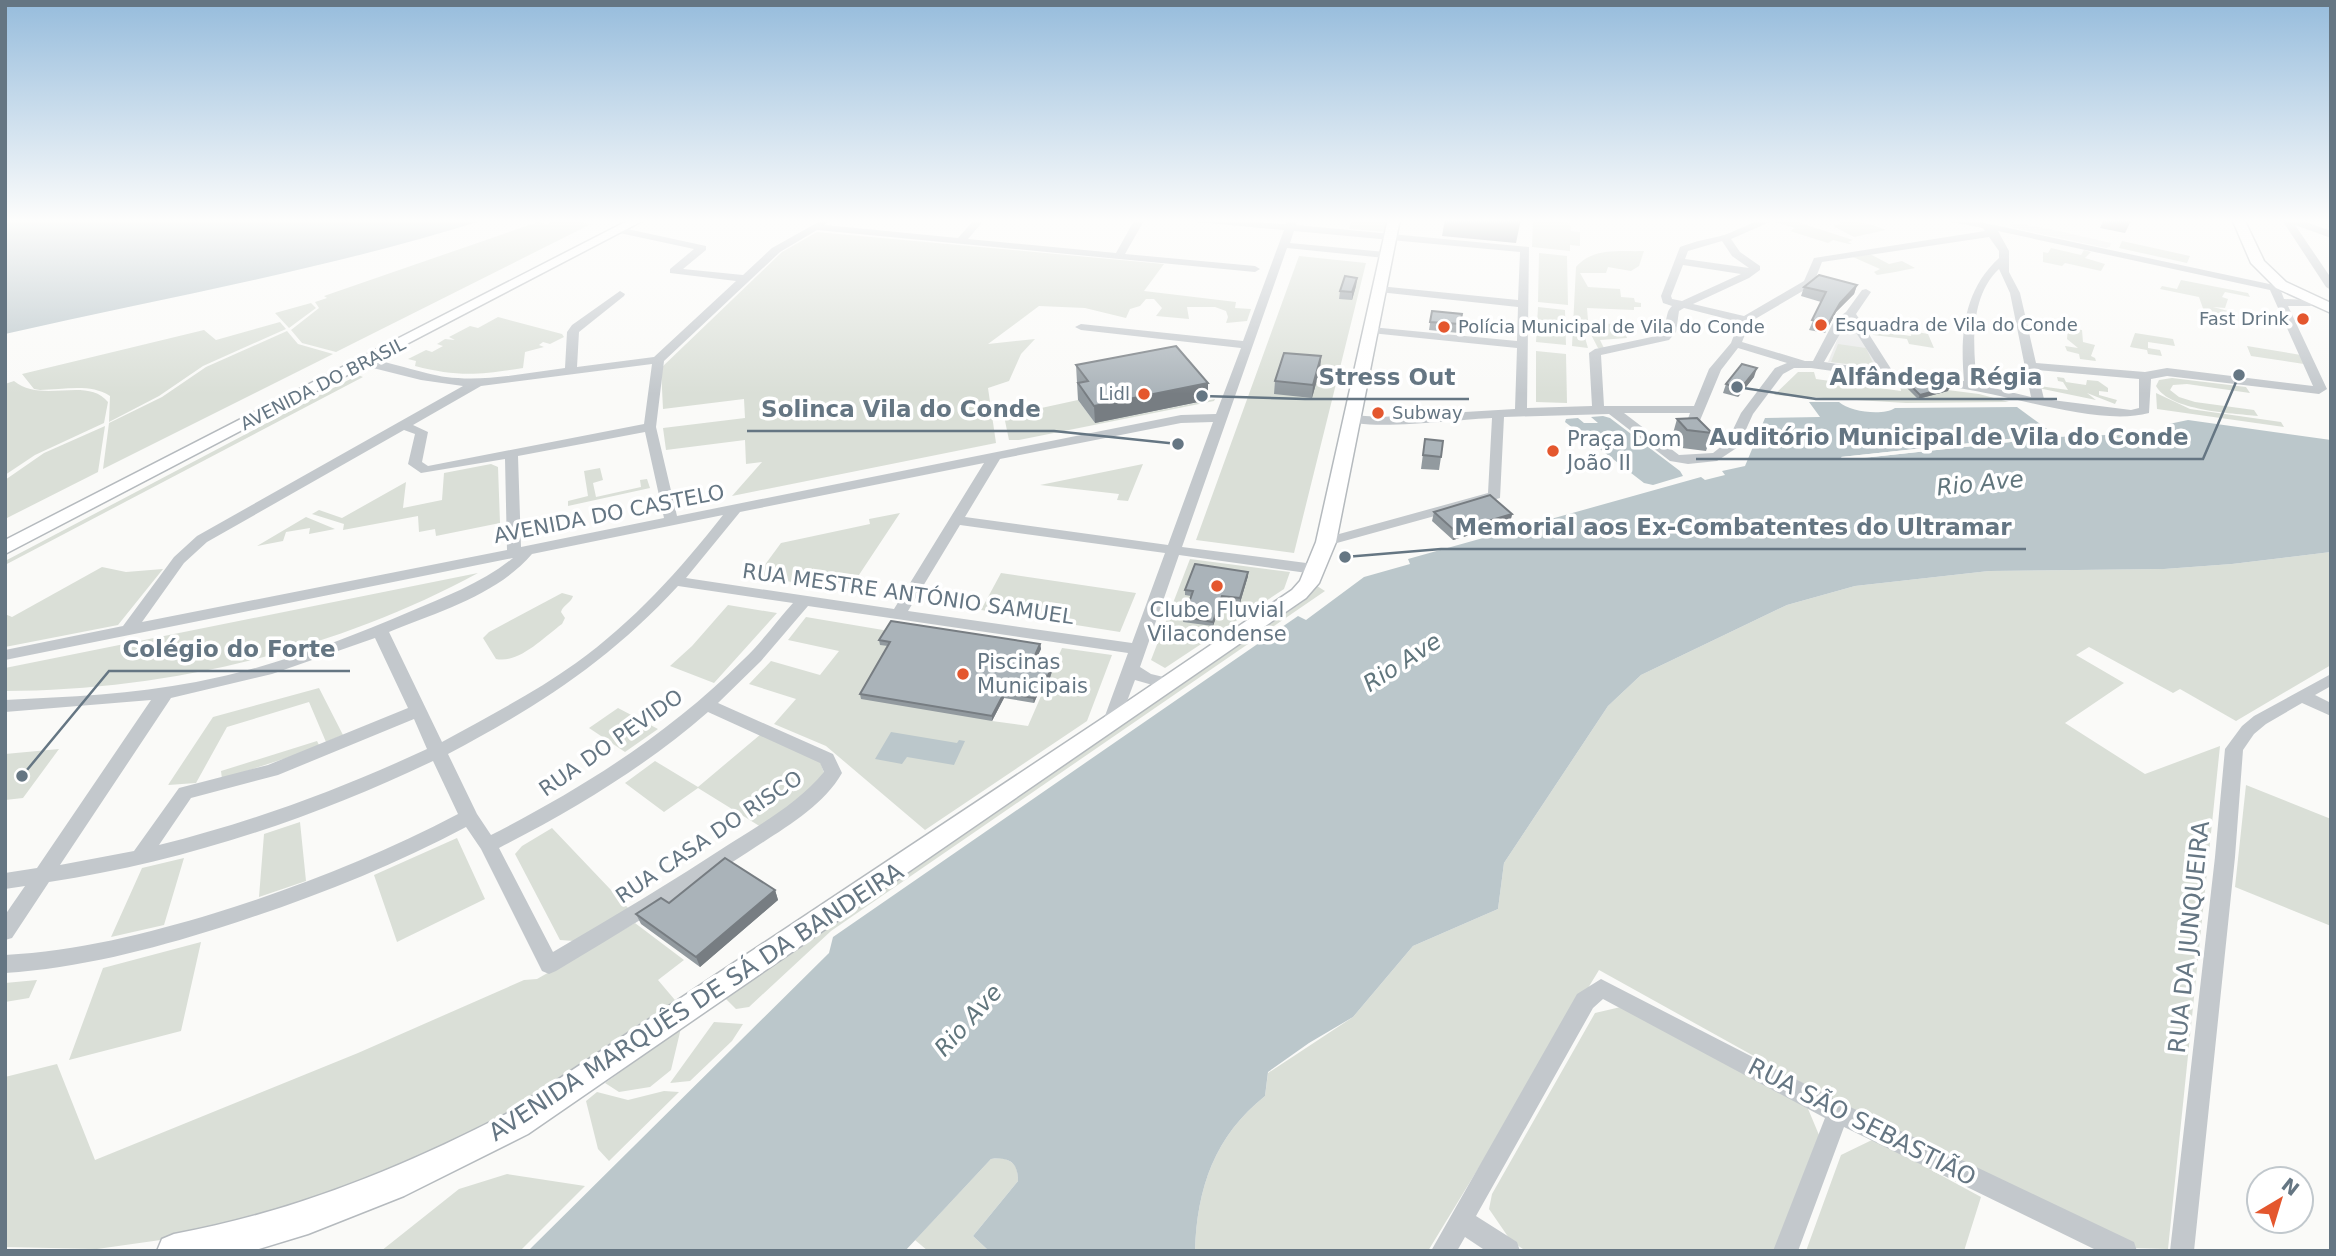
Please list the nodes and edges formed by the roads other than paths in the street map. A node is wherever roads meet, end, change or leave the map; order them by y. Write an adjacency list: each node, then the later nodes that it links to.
1 (527, 278): 29 (main road, AVENIDA DO BRASIL)
2 (734, 278): 13 (street)
3 (1272, 278): 26 (street)
4 (1381, 278): 14 (main road, AVENIDA MARQUÊS DE SÁ DA BANDEIRA)
5 (1524, 278): 18 (street)
6 (1673, 278): 19 (street)
7 (1738, 278): 19 (street)
8 (1811, 278): 22 (street)
9 (1985, 278): 35 (street)
10 (2007, 278): 31 (street)
11 (2231, 278): 15 (street)
12 (2267, 278): 15 (main road)
13 (746, 279): 28 (street)
14 (1379, 289): 18 (street); 24 (main road, AVENIDA MARQUÊS DE SÁ DA BANDEIRA)
15 (2278, 289): 20 (main road); 20 (main road); 34 (street)
16 (1866, 292): 21 (street)
17 (620, 294): 32 (street)
18 (1523, 304): 27 (street)
19 (1682, 305): 22 (street); 38 (street)
20 (2331, 310)
21 (1850, 314): 30 (street); 33 (street)
22 (1745, 320): 25 (street)
23 (1081, 327): 26 (street)
24 (1371, 330): 27 (street); 43 (main road, AVENIDA MARQUÊS DE SÁ DA BANDEIRA)
25 (1736, 344): 30 (street); 39 (street)
26 (1248, 345): 42 (street)
27 (1522, 345): 40 (street)
28 (658, 360): 32 (street); 45 (street)
29 (365, 362): 36 (street); 53 (main road, AVENIDA DO BRASIL)
30 (1810, 365): 33 (street); 38 (street)
31 (2031, 366): 34 (street); 37 (street)
32 (571, 370): 36 (street)
33 (1890, 376): 35 (street)
34 (2145, 376): 37 (street)
35 (1971, 386): 37 (street)
36 (455, 388): 44 (street)
37 (2038, 402)
38 (1605, 410): 39 (street); 40 (street)
39 (1698, 410): 46 (street)
40 (1521, 412): 41 (street)
41 (1498, 413): 43 (street); 52 (street)
42 (1220, 418): 48 (street, AVENIDA DO CASTELO); 54 (street)
43 (1350, 419): 52 (main road, AVENIDA MARQUÊS DE SÁ DA BANDEIRA)
44 (401, 425): 47 (street); 61 (street)
45 (650, 427): 47 (street); 51 (street)
46 (1692, 427)
47 (511, 454): 55 (street)
48 (995, 456): 49 (street, AVENIDA DO CASTELO); 50 (street)
49 (734, 510): 51 (street, AVENIDA DO CASTELO); 57 (street)
50 (956, 520): 54 (street); 59 (street)
51 (672, 523): 55 (street, AVENIDA DO CASTELO)
52 (1326, 542): 56 (main road, AVENIDA MARQUÊS DE SÁ DA BANDEIRA)
53 (5, 548)
54 (1175, 550): 56 (street); 62 (street)
55 (521, 552): 60 (street); 61 (street, AVENIDA DO CASTELO)
56 (1314, 569): 66 (main road, AVENIDA MARQUÊS DE SÁ DA BANDEIRA)
57 (673, 581): 58 (street, RUA MESTRE ANTÓNIO SAMUEL); 74 (street)
58 (804, 600): 59 (street, RUA MESTRE ANTÓNIO SAMUEL); 69 (street, RUA DO PEVIDO)
59 (899, 613): 62 (street, RUA MESTRE ANTÓNIO SAMUEL)
60 (380, 631): 67 (street); 72 (street)
61 (127, 632): 63 (street, AVENIDA DO CASTELO)
62 (1136, 649): 64 (street)
63 (5, 655)
64 (1130, 668): 66 (street); 73 (street)
65 (2331, 679): 68 (street, RUA DA JUNQUEIRA)
66 (1170, 684): 73 (main road, AVENIDA MARQUÊS DE SÁ DA BANDEIRA)
67 (166, 693): 70 (street); 78 (street)
68 (2302, 696): 71 (street); 89 (street, RUA DA JUNQUEIRA)
69 (706, 705): 76 (street, RUA DO PEVIDO); 76 (street, RUA CASA DO RISCO)
70 (5, 706)
71 (2331, 710)
72 (418, 711): 74 (street); 77 (street)
73 (1111, 724): 84 (main road, AVENIDA MARQUÊS DE SÁ DA BANDEIRA)
74 (446, 749): 75 (street); 77 (street)
75 (469, 817): 76 (street); 81 (street)
76 (488, 845)
77 (140, 858): 78 (street)
78 (44, 876): 79 (street); 80 (street)
79 (5, 881)
80 (5, 932)
81 (5, 964)
82 (1838, 1113): 83 (street, RUA SÃO SEBASTIÃO); 87 (street); 88 (street, RUA SÃO SEBASTIÃO)
83 (1461, 1220): 85 (street); 86 (street)
84 (174, 1251)
85 (1443, 1251)
86 (1508, 1251)
87 (1785, 1251)
88 (2125, 1251)
89 (2182, 1251)

